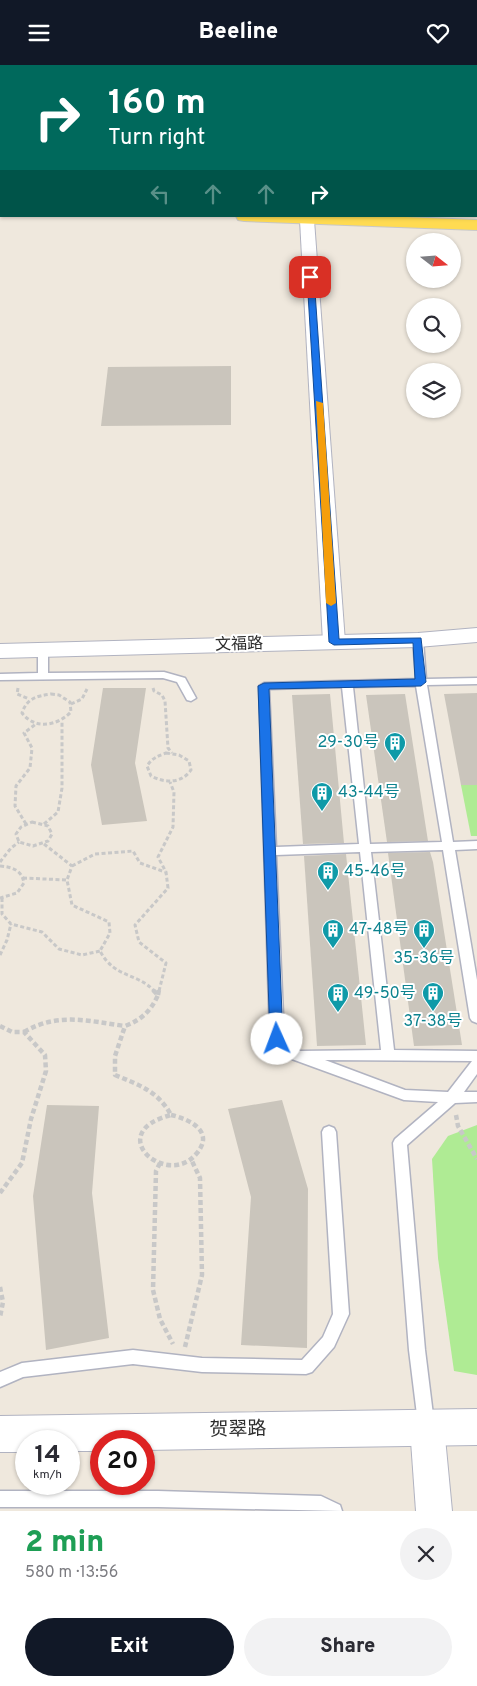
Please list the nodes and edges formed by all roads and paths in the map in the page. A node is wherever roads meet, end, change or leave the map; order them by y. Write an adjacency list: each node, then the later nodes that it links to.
1 (265, 217): 2 (main road)
2 (307, 219): 3 (main road); 6 (street)
3 (477, 225)
4 (477, 635): 5 (street, 文福路)
5 (418, 640): 6 (street, 文福路); 14 (lane)
6 (334, 642): 8 (street, 文福路)
7 (0, 651): 8 (street, 文福路)
8 (43, 651): 10 (lane)
9 (151, 675): 11 (lane); 16 (lane); 20 (path)
10 (43, 676): 11 (lane); 12 (lane)
11 (89, 676): 17 (path)
12 (0, 677)
13 (477, 681): 14 (lane)
14 (421, 682): 15 (lane); 27 (lane)
15 (347, 684): 28 (lane); 29 (lane)
16 (191, 698)
17 (71, 704): 18 (path); 19 (path)
18 (62, 721): 19 (path); 23 (path)
19 (37, 724): 22 (path)
20 (173, 753): 21 (path); 21 (path)
21 (170, 782): 33 (path)
22 (26, 824): 23 (path); 24 (path)
23 (44, 824): 25 (path)
24 (18, 842): 25 (path); 30 (path)
25 (44, 844): 32 (path)
26 (477, 845): 27 (lane)
27 (448, 846): 28 (lane); 41 (lane)
28 (365, 848): 29 (lane); 46 (lane)
29 (269, 851): 45 (lane)
30 (0, 862)
31 (0, 866): 34 (path)
32 (72, 866): 33 (path); 35 (path)
33 (166, 872): 40 (path)
34 (23, 878): 35 (path); 36 (path)
35 (66, 879): 38 (path)
36 (1, 898): 37 (path)
37 (11, 924): 38 (path); 39 (path)
38 (100, 951): 40 (path)
39 (0, 955)
40 (158, 995): 43 (path)
41 (477, 1018)
42 (0, 1026): 44 (path)
43 (125, 1027): 44 (path); 51 (path)
44 (24, 1032): 56 (path)
45 (294, 1055): 46 (lane); 50 (lane)
46 (388, 1056): 47 (lane)
47 (477, 1056)
48 (477, 1064): 50 (lane)
49 (477, 1097): 50 (lane)
50 (452, 1098): 54 (path); 61 (lane)
51 (171, 1115): 53 (path); 55 (path)
52 (329, 1132): 59 (lane)
53 (191, 1159): 55 (path); 59 (path)
54 (477, 1159)
55 (160, 1163): 59 (path)
56 (0, 1193)
57 (0, 1287): 58 (path)
58 (0, 1317)
59 (182, 1362): 60 (lane)
60 (0, 1381)
61 (427, 1427): 62 (street, 贺翠路); 63 (street, 贺翠路); 66 (street)
62 (477, 1427)
63 (0, 1434)
64 (0, 1499): 65 (lane)
65 (334, 1511)
66 (434, 1511)

